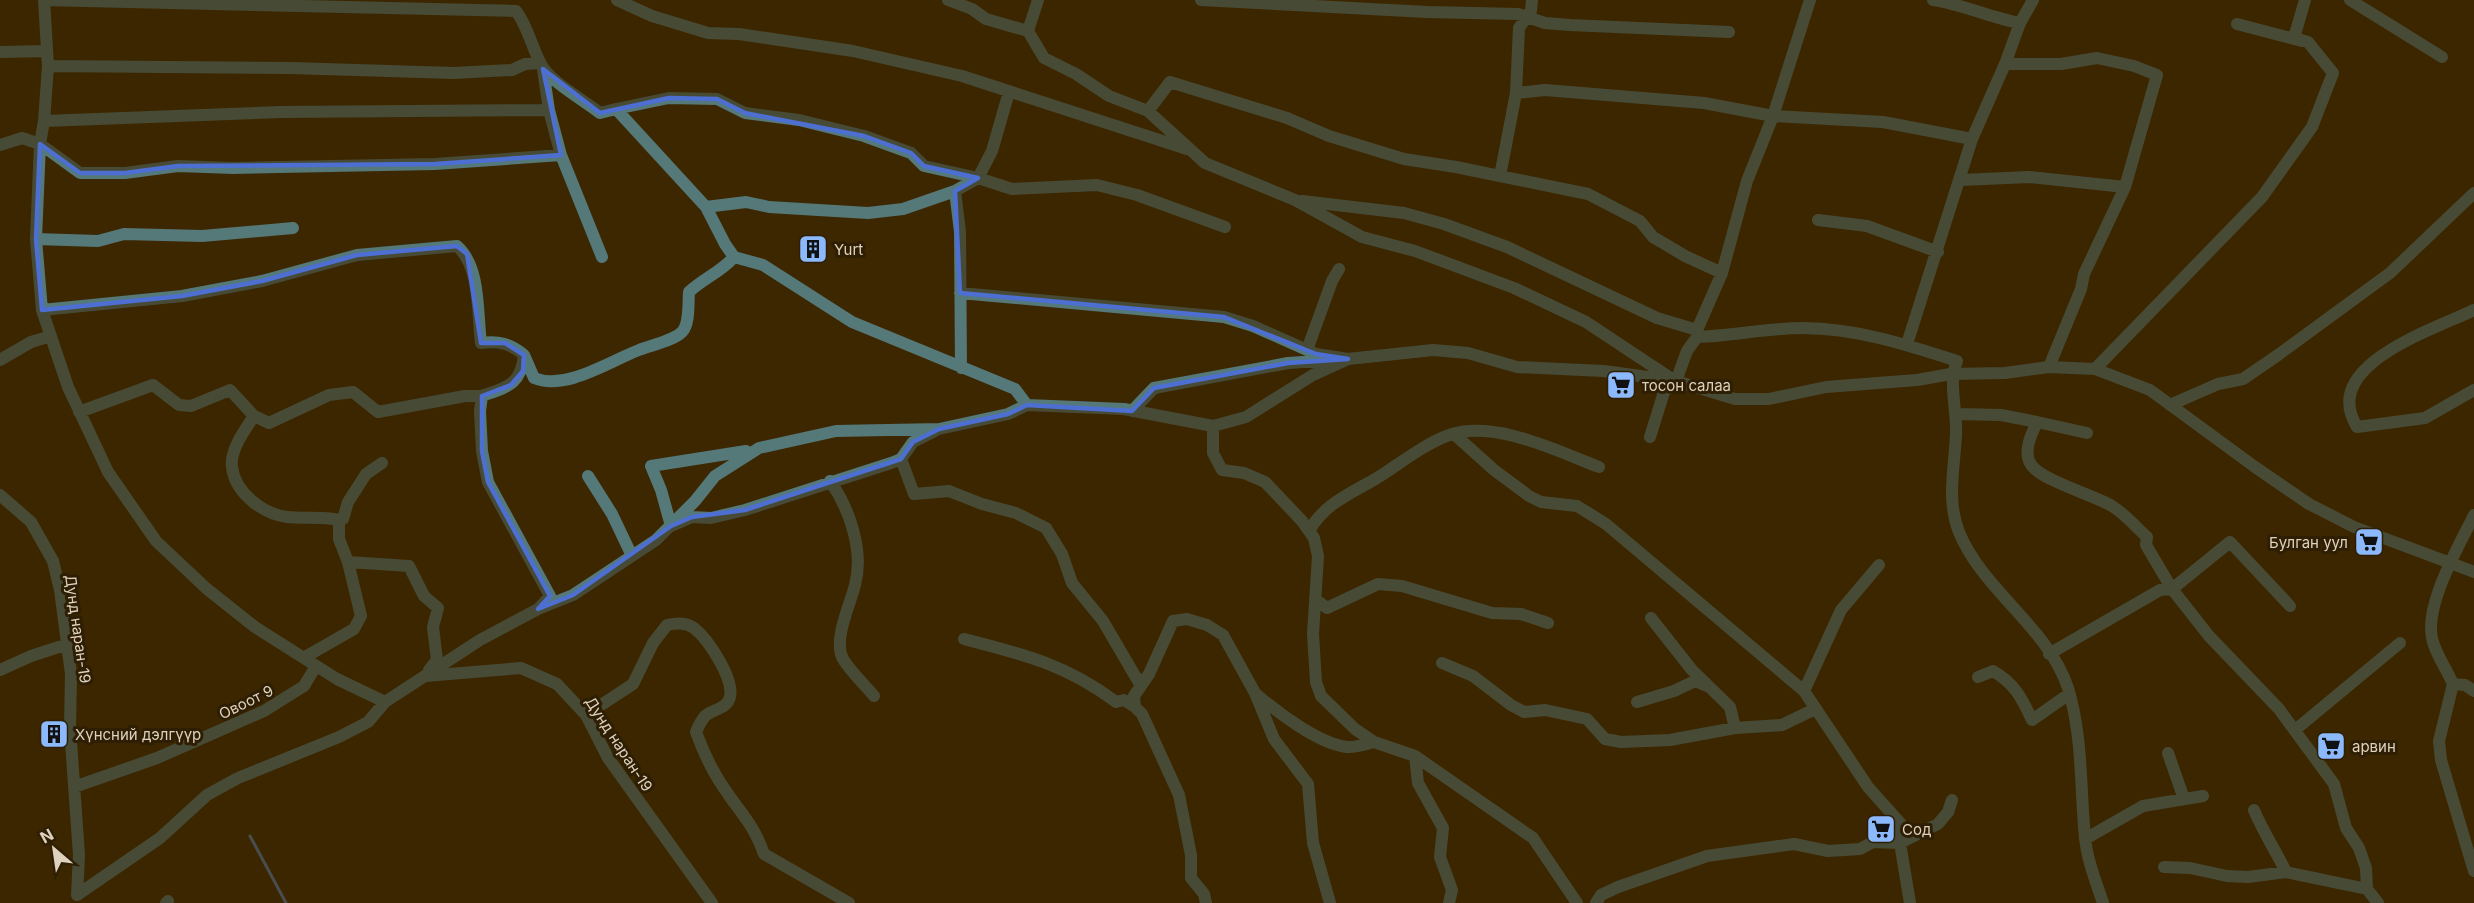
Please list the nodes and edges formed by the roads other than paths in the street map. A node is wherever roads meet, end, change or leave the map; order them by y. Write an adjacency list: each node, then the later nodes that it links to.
1 (617, 0): 23 (street)
2 (948, 0): 14 (street)
3 (1038, 0): 14 (street)
4 (1201, 0): 11 (street)
5 (1532, 0): 11 (street)
6 (1810, 0): 28 (street)
7 (1933, 0): 12 (street)
8 (2032, 0): 12 (street)
9 (2306, 0): 16 (street)
10 (2350, 0): 19 (street)
11 (1527, 17): 15 (street); 24 (street)
12 (2020, 23): 20 (street)
13 (2237, 24): 16 (street)
14 (1029, 31): 27 (street)
15 (1729, 32)
16 (2308, 42): 64 (street)
17 (47, 51): 18 (street); 21 (street); 22 (street)
18 (0, 52)
19 (2442, 57)
20 (2005, 64): 30 (street); 38 (street)
21 (48, 66): 22 (street); 29 (street)
22 (542, 66): 25 (street); 26 (street)
23 (1009, 92): 33 (street); 36 (street)
24 (1516, 93): 28 (street); 35 (street)
25 (616, 109): 36 (street); 42 (street)
26 (549, 110): 29 (street); 34 (street)
27 (1148, 111): 33 (street); 35 (street)
28 (1773, 116): 30 (street); 51 (street)
29 (44, 121): 31 (street)
30 (1972, 139): 37 (street)
31 (40, 144): 32 (street); 34 (street); 46 (street)
32 (0, 145)
33 (1188, 149): 41 (street)
34 (561, 155): 48 (street)
35 (1500, 176): 51 (street)
36 (978, 178): 39 (street); 44 (street)
37 (1961, 180): 38 (street); 47 (street)
38 (2125, 187): 62 (street)
39 (956, 191): 42 (street); 52 (street)
40 (2474, 193): 70 (street)
41 (1295, 200): 55 (street); 66 (street)
42 (706, 207): 49 (street)
43 (1818, 220): 47 (street)
44 (1225, 227)
45 (293, 228): 46 (street)
46 (36, 239): 53 (street)
47 (1938, 252): 57 (street)
48 (603, 257)
49 (734, 257): 59 (street); 63 (street)
50 (1339, 269): 58 (street)
51 (1722, 273): 55 (street)
52 (960, 293): 58 (street); 63 (street)
53 (42, 310): 56 (street); 59 (street)
54 (2474, 310): 67 (street)
55 (1697, 334): 57 (street); 66 (street)
56 (51, 336): 61 (street); 72 (street)
57 (1907, 345): 65 (street)
58 (1307, 350): 60 (street)
59 (524, 356): 68 (street)
60 (1348, 359): 66 (street); 71 (street); 76 (street)
61 (0, 360)
62 (2049, 367): 64 (street); 65 (street)
63 (961, 368): 69 (street)
64 (2095, 369): 70 (street)
65 (1951, 374): 66 (street); 73 (street)
66 (1676, 381): 80 (street)
67 (2474, 390)
68 (482, 396): 74 (street); 100 (street)
69 (1027, 405): 71 (street); 77 (street)
70 (2170, 405): 95 (street)
71 (1132, 411): 76 (street)
72 (79, 412): 74 (street); 107 (street)
73 (1957, 414): 75 (street); 106 (street)
74 (254, 416): 89 (street)
75 (2037, 422): 79 (street); 97 (street)
76 (1213, 426): 91 (street)
77 (939, 429): 81 (street); 82 (street)
78 (1454, 434): 84 (street); 91 (street); 116 (street)
79 (2087, 434)
80 (1650, 437)
81 (759, 448): 90 (street, Дунд наран-19); 90 (street)
82 (901, 459): 86 (street); 114 (street)
83 (382, 463): 89 (street)
84 (1599, 467)
85 (588, 476): 92 (street)
86 (830, 481): 90 (street); 120 (street)
87 (0, 495): 105 (street, Дунд наран-19)
88 (2474, 515): 95 (street)
89 (339, 520): 93 (street)
90 (671, 526): 92 (street, Дунд наран-19)
91 (1309, 531): 98 (street)
92 (632, 556): 100 (street, Дунд наран-19)
93 (348, 562): 107 (street); 111 (street)
94 (1879, 565): 116 (street)
95 (2450, 565): 96 (street); 113 (street)
96 (2474, 572)
97 (2172, 589): 99 (street); 106 (street); 127 (street)
98 (1315, 599): 102 (street); 128 (street)
99 (2290, 606)
100 (538, 609): 111 (street, Дунд наран-19)
101 (1651, 618): 115 (street)
102 (1548, 623)
103 (964, 639): 123 (street)
104 (2400, 643): 127 (street)
105 (65, 645): 110 (street); 131 (street, Дунд наран-19)
106 (2049, 654): 119 (street)
107 (305, 657): 109 (street)
108 (1442, 663): 126 (street)
109 (316, 666): 121 (street); 131 (street, Овоот 9)
110 (0, 670)
111 (425, 676): 121 (street, Дунд наран-19); 125 (street, Дунд наран-19)
112 (1978, 677): 119 (street)
113 (2453, 684): 117 (street); 140 (street)
114 (1141, 686): 118 (street); 123 (street)
115 (1710, 688): 122 (street); 126 (street)
116 (1804, 691): 124 (street)
117 (2474, 691)
118 (1255, 693): 128 (street); 146 (street)
119 (2069, 694): 136 (street)
120 (874, 696)
121 (385, 702): 142 (street, Дунд наран-19)
122 (1637, 702)
123 (1135, 707): 145 (street)
124 (1815, 709): 126 (street); 137 (street)
125 (586, 715): 143 (street, Дунд наран-19); 144 (street)
126 (1735, 728)
127 (2295, 730): 141 (street)
128 (1374, 742): 130 (street)
129 (2168, 753): 133 (street)
130 (1415, 756): 147 (street); 148 (street)
131 (74, 787): 142 (street, Дунд наран-19)
132 (2203, 796): 133 (street)
133 (2184, 799): 136 (street)
134 (1952, 800): 137 (street)
135 (2254, 810): 139 (street)
136 (2085, 839): 151 (street)
137 (1900, 843): 149 (street); 150 (street)
138 (2164, 867): 139 (street)
139 (2286, 872): 141 (street)
140 (2474, 872)
141 (2367, 889): 152 (street)
142 (74, 899)
143 (712, 903)
144 (849, 903)
145 (1206, 903)
146 (1330, 903)
147 (1449, 903)
148 (1576, 903)
149 (1596, 903)
150 (1910, 903)
151 (2103, 903)
152 (2378, 903)

